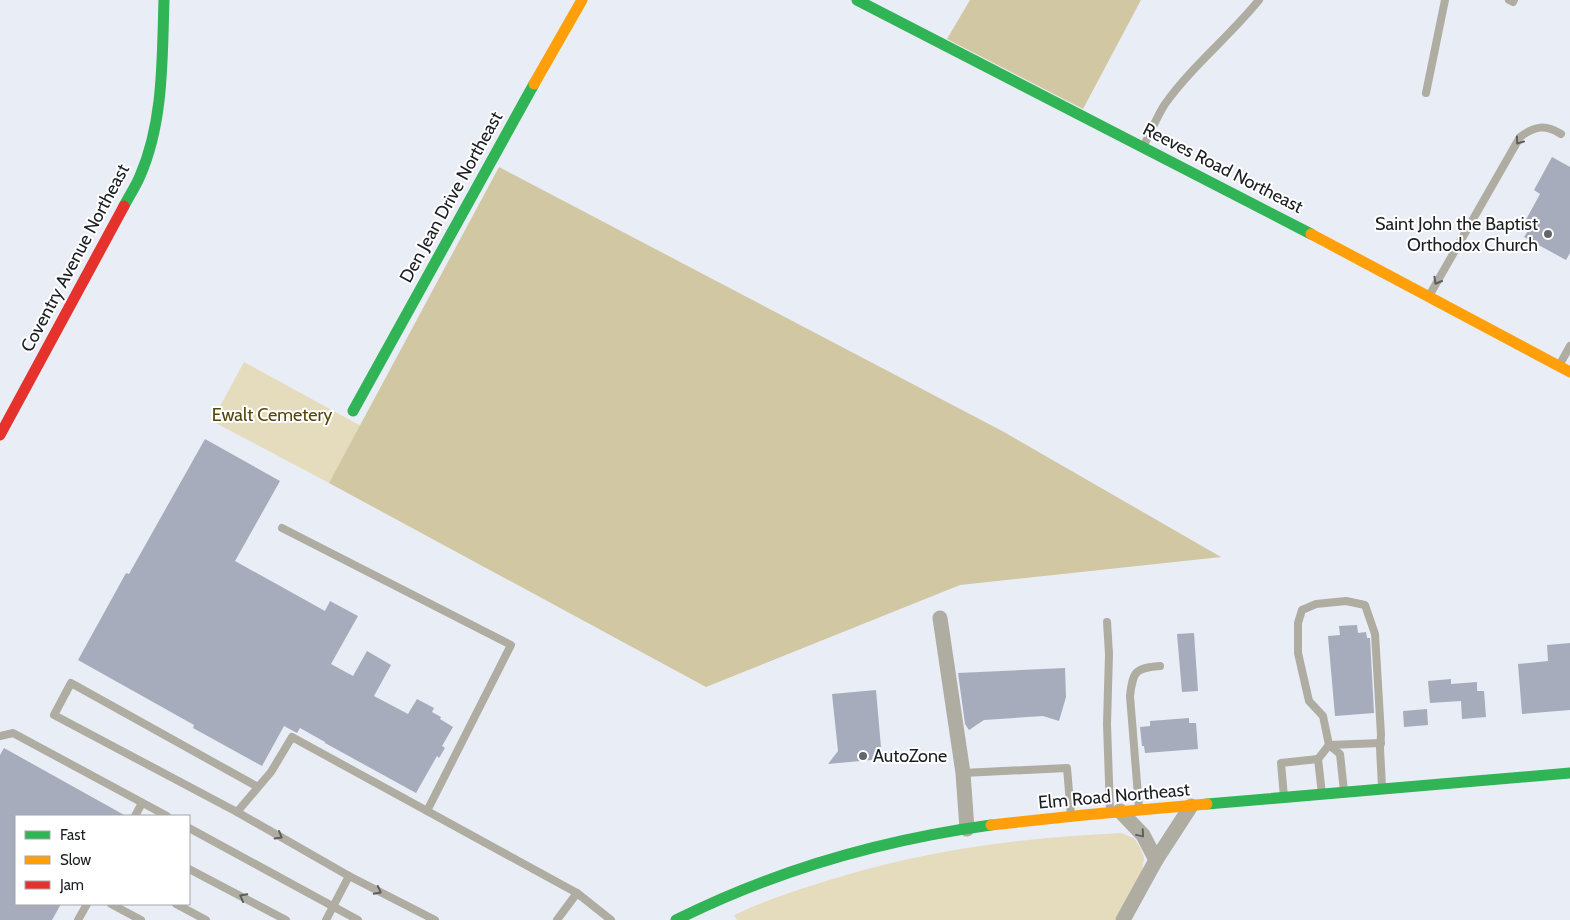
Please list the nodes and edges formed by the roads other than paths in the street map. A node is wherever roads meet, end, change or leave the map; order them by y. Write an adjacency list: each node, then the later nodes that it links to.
1 (164, 0): 16 (street, Coventry Avenue Northeast)
2 (582, 0): 15 (street, Den Jean Drive Northeast)
3 (857, 0): 10 (street, Reeves Road Northeast)
4 (1259, 0): 10 (lane)
5 (1445, 0): 8 (lane)
6 (1509, 0): 7 (lane)
7 (1514, 0)
8 (1426, 93)
9 (1561, 134): 11 (lane, one-way to 11)
10 (1143, 147): 11 (street, Reeves Road Northeast)
11 (1428, 296): 13 (street, Reeves Road Northeast)
12 (1570, 346): 13 (lane)
13 (1559, 366): 14 (street, Reeves Road Northeast)
14 (1570, 372)
15 (353, 411)
16 (0, 435)
17 (282, 528): 35 (lane)
18 (940, 618): 25 (street)
19 (1107, 622): 37 (lane)
20 (1160, 666): 34 (lane)
21 (0, 736): 32 (lane)
22 (1381, 743): 23 (lane); 23 (lane); 28 (lane)
23 (1329, 745): 24 (lane); 29 (lane)
24 (1318, 759): 30 (lane); 31 (lane)
25 (963, 772): 40 (lane); 42 (street)
26 (1570, 773): 28 (street, Elm Road Northeast)
27 (258, 787): 35 (lane); 36 (lane); 36 (lane)
28 (1382, 789): 29 (street, Elm Road Northeast)
29 (1344, 792): 30 (street, Elm Road Northeast)
30 (1322, 794): 31 (street, Elm Road Northeast)
31 (1284, 798): 33 (street, Elm Road Northeast)
32 (142, 803): 38 (lane); 39 (lane)
33 (1191, 806): 34 (street, Elm Road Northeast); 43 (street)
34 (1139, 810): 37 (street, Elm Road Northeast)
35 (427, 811): 46 (lane)
36 (237, 812): 45 (lane, one-way to 45)
37 (1115, 812): 40 (street, Elm Road Northeast); 43 (street, one-way to 43)
38 (136, 815)
39 (165, 815)
40 (1071, 817): 42 (street, Elm Road Northeast)
41 (190, 829): 50 (lane)
42 (967, 829): 60 (street, Elm Road Northeast)
43 (1156, 860): 61 (street)
44 (190, 870): 54 (lane, one-way to 44)
45 (349, 876): 50 (lane); 57 (lane, one-way to 57)
46 (577, 893): 58 (lane); 59 (lane)
47 (86, 905): 51 (lane)
48 (114, 905): 52 (lane)
49 (178, 905): 53 (lane)
50 (333, 906): 55 (lane); 56 (lane)
51 (78, 920)
52 (141, 920)
53 (206, 920)
54 (286, 920)
55 (326, 920)
56 (358, 920)
57 (435, 920)
58 (557, 920)
59 (611, 920)
60 (676, 920)
61 (1123, 920)

